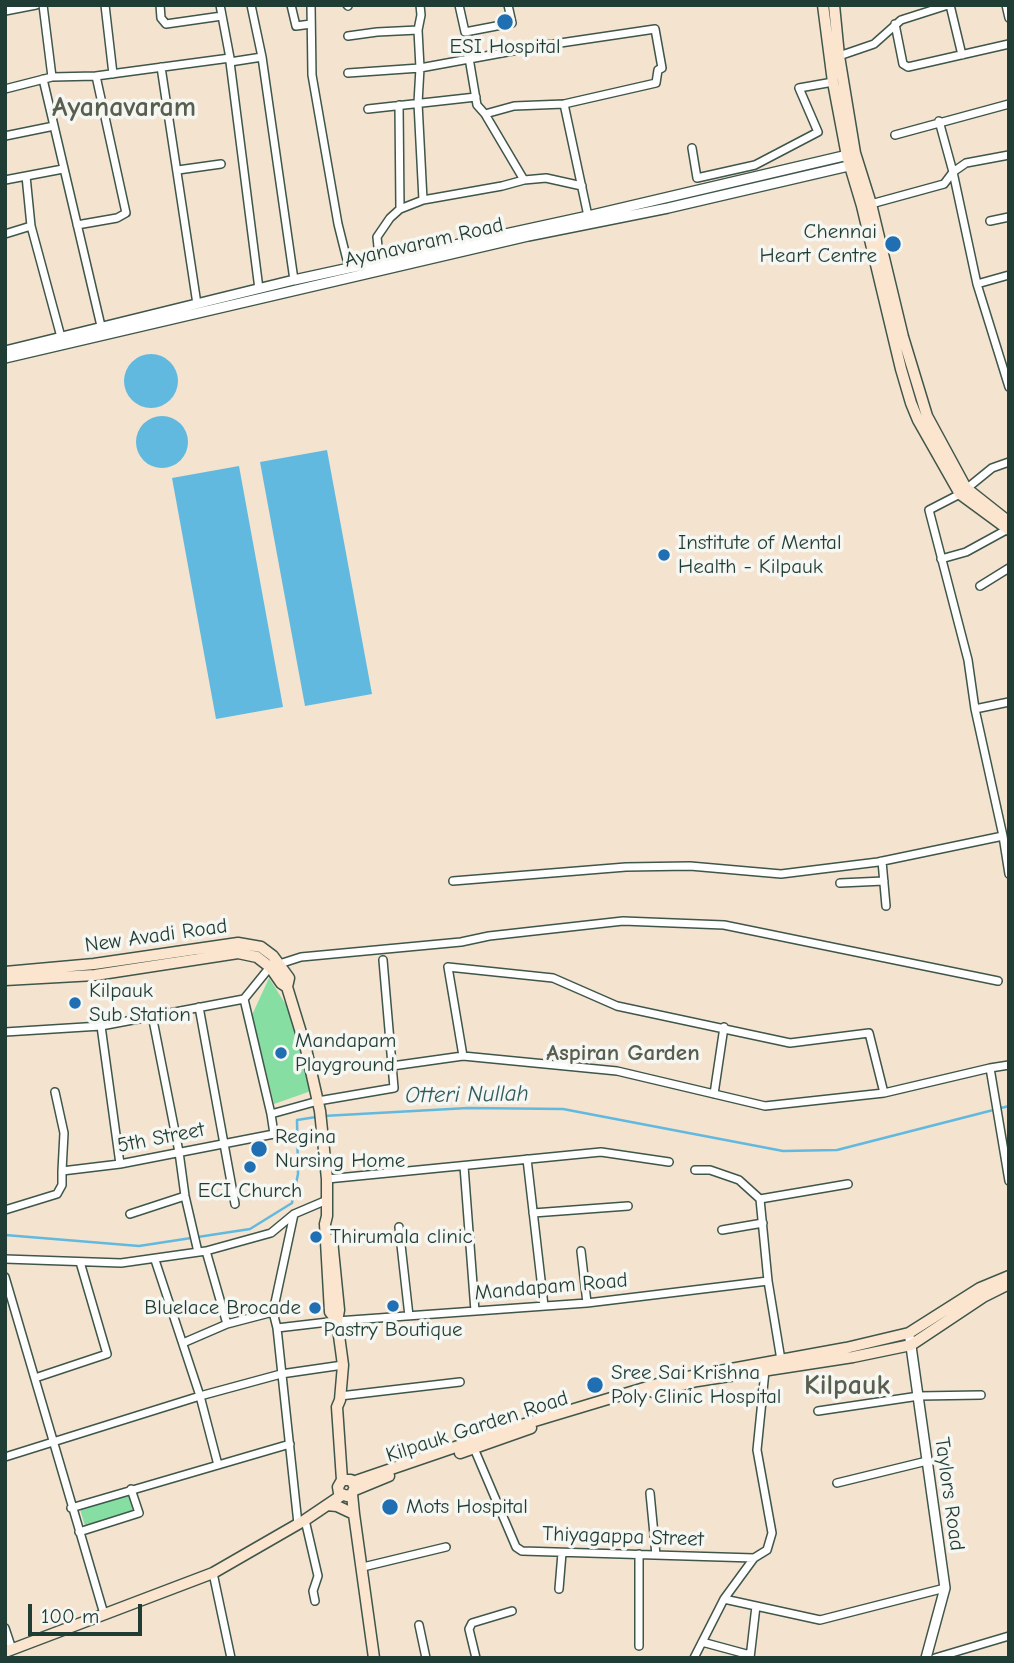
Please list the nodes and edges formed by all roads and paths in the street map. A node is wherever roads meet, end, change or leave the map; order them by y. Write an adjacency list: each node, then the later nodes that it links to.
1 (36, 5): 16 (street)
2 (43, 5): 34 (street)
3 (105, 5): 32 (street)
4 (160, 5): 17 (street)
5 (220, 5): 17 (street)
6 (251, 5): 26 (street)
7 (291, 5): 19 (street)
8 (311, 5): 19 (street)
9 (420, 5): 21 (street)
10 (459, 5): 11 (street)
11 (508, 5)
12 (823, 5): 36 (main road)
13 (834, 5): 25 (main road)
14 (949, 5): 20 (street); 24 (street)
15 (1006, 5): 18 (street)
16 (5, 11)
17 (222, 16): 28 (street)
18 (1009, 18)
19 (312, 24): 70 (street)
20 (895, 24): 24 (street); 25 (street)
21 (418, 30): 22 (street); 30 (street)
22 (348, 36)
23 (1009, 44): 24 (street)
24 (962, 55)
25 (839, 56): 51 (main road)
26 (262, 57): 28 (street); 72 (street)
27 (469, 58): 30 (street); 38 (street); 40 (street)
28 (230, 60): 29 (street); 74 (street)
29 (161, 66): 32 (street); 54 (street)
30 (420, 68): 31 (street); 39 (street)
31 (348, 73)
32 (113, 74): 33 (street)
33 (96, 76): 34 (street); 66 (street)
34 (52, 77): 35 (street)
35 (43, 79): 37 (street); 46 (street)
36 (833, 82): 49 (street); 51 (main road)
37 (5, 89)
38 (475, 97): 39 (street); 44 (street)
39 (418, 103): 42 (street); 60 (street)
40 (565, 104): 44 (street); 59 (street)
41 (1009, 104): 45 (street)
42 (399, 105): 43 (street); 62 (street)
43 (368, 108)
44 (485, 114): 58 (street)
45 (939, 121): 47 (street); 55 (street)
46 (54, 125): 48 (street); 53 (street)
47 (895, 135)
48 (5, 136)
49 (692, 148)
50 (1009, 155): 55 (street)
51 (853, 160): 61 (main road); 63 (street, Ayanavaram Road); 69 (street, Ayanavaram Road); 81 (main road)
52 (220, 164): 54 (street)
53 (63, 169): 56 (street); 66 (street)
54 (178, 170): 75 (street)
55 (953, 172): 61 (street); 73 (street)
56 (26, 176): 57 (street); 67 (street)
57 (5, 180)
58 (524, 180): 59 (street); 60 (street)
59 (582, 186): 63 (street)
60 (423, 200): 62 (street)
61 (871, 204): 81 (main road)
62 (400, 209): 69 (street)
63 (588, 216): 69 (street, Ayanavaram Road)
64 (1009, 217): 65 (street)
65 (990, 221)
66 (77, 225): 76 (street)
67 (31, 226): 68 (street); 77 (street)
68 (5, 234)
69 (380, 265): 70 (street, Ayanavaram Road); 78 (street, Ayanavaram Road)
70 (349, 268): 72 (street, Ayanavaram Road)
71 (1009, 275): 73 (street)
72 (293, 280): 74 (street, Ayanavaram Road)
73 (977, 284): 79 (street)
74 (258, 289): 75 (street, Ayanavaram Road)
75 (197, 303): 76 (street, Ayanavaram Road)
76 (101, 326): 77 (street, Ayanavaram Road)
77 (61, 337): 78 (street, Ayanavaram Road)
78 (7, 351)
79 (1009, 387)
80 (1009, 462): 81 (street)
81 (963, 491): 82 (main road); 83 (main road); 84 (street)
82 (1009, 522)
83 (1008, 529): 84 (street)
84 (941, 559): 88 (street)
85 (1007, 572): 86 (street)
86 (979, 586)
87 (1009, 702): 88 (street)
88 (975, 709): 89 (street)
89 (1003, 836): 90 (street); 91 (street)
90 (882, 861): 92 (street); 93 (street)
91 (1009, 874)
92 (453, 881)
93 (884, 881): 94 (street); 95 (street)
94 (839, 883)
95 (886, 906)
96 (383, 960): 109 (street)
97 (275, 966): 98 (main road, New Avadi Road); 99 (main road, New Avadi Road); 100 (street); 101 (street); 114 (main road, New Avadi Road)
98 (5, 972)
99 (5, 980)
100 (998, 981)
101 (244, 999): 102 (street); 115 (street)
102 (199, 1007): 103 (street); 116 (street)
103 (152, 1015): 104 (street); 117 (street)
104 (101, 1026): 106 (street); 120 (street)
105 (724, 1027): 107 (street); 112 (street); 113 (street)
106 (5, 1032)
107 (463, 1056): 109 (street); 113 (street)
108 (1009, 1065): 110 (street)
109 (392, 1066): 114 (street)
110 (990, 1068): 112 (street); 125 (street)
111 (54, 1092): 123 (street)
112 (884, 1093): 113 (street)
113 (714, 1094)
114 (319, 1106): 115 (street); 124 (main road, New Avadi Road)
115 (271, 1114): 116 (street, 5th Street)
116 (225, 1143): 117 (street, 5th Street); 130 (street)
117 (179, 1152): 120 (street, 5th Street); 127 (street)
118 (527, 1160): 119 (street); 121 (street); 134 (street)
119 (669, 1162)
120 (120, 1164): 123 (street, 5th Street)
121 (464, 1166): 124 (street); 151 (street)
122 (695, 1170): 128 (street)
123 (62, 1171): 132 (street)
124 (327, 1179): 129 (main road, New Avadi Road)
125 (1009, 1181)
126 (848, 1184): 128 (street)
127 (185, 1196): 133 (street); 139 (street)
128 (760, 1199): 136 (street)
129 (327, 1200): 135 (street); 154 (main road, New Avadi Road)
130 (235, 1204)
131 (628, 1206): 134 (street)
132 (5, 1210)
133 (130, 1213)
134 (533, 1213): 150 (street)
135 (294, 1214): 139 (street); 152 (street)
136 (763, 1223): 138 (street); 146 (street)
137 (399, 1227): 153 (street)
138 (722, 1230)
139 (200, 1250): 142 (street); 155 (street)
140 (581, 1251): 149 (street)
141 (5, 1259): 143 (street)
142 (155, 1260): 143 (street); 158 (street)
143 (80, 1262): 164 (street)
144 (1009, 1276): 157 (main road, Kilpauk Garden Road)
145 (5, 1277): 148 (street)
146 (768, 1281): 149 (street, Mandapam Road); 160 (street)
147 (1009, 1284): 159 (main road, Kilpauk Garden Road)
148 (8, 1298): 164 (street)
149 (587, 1303): 150 (street, Mandapam Road)
150 (544, 1306): 151 (street, Mandapam Road)
151 (475, 1311): 153 (street, Mandapam Road)
152 (273, 1312): 155 (street); 156 (street)
153 (409, 1316): 154 (street, Mandapam Road)
154 (337, 1321): 156 (street, Mandapam Road); 161 (main road, New Avadi Road)
155 (227, 1324): 158 (street)
156 (276, 1328): 163 (street)
157 (909, 1333): 159 (street, Taylors Road); 160 (main road, Kilpauk Garden Road)
158 (183, 1343): 167 (street)
159 (911, 1345): 162 (main road, Kilpauk Garden Road); 168 (street, Taylors Road)
160 (781, 1360): 173 (main road, Kilpauk Garden Road)
161 (343, 1365): 163 (street); 169 (main road, New Avadi Road)
162 (765, 1371): 173 (main road, Kilpauk Garden Road); 190 (street)
163 (281, 1374): 167 (street); 172 (street)
164 (35, 1378): 171 (street)
165 (460, 1382): 169 (street)
166 (981, 1395): 168 (street)
167 (200, 1396): 171 (street); 176 (street)
168 (919, 1396): 170 (street); 175 (street, Taylors Road)
169 (340, 1398): 178 (main road, New Avadi Road)
170 (818, 1411)
171 (54, 1443): 174 (street); 182 (street)
172 (290, 1444): 176 (street); 184 (street)
173 (473, 1445): 178 (main road, Kilpauk Garden Road); 187 (street, Thiyagappa Street)
174 (5, 1457)
175 (927, 1461): 177 (street); 193 (street, Taylors Road)
176 (218, 1465): 179 (street)
177 (838, 1483)
178 (348, 1488): 181 (main road, Kilpauk Garden Road); 183 (main road, New Avadi Road)
179 (131, 1489): 182 (street); 185 (street)
180 (650, 1493): 189 (street)
181 (327, 1505): 183 (main road); 184 (main road, Kilpauk Garden Road)
182 (71, 1508): 185 (street)
183 (354, 1514): 191 (main road, New Avadi Road)
184 (301, 1522): 192 (main road, Kilpauk Garden Road); 196 (street)
185 (79, 1532): 199 (street)
186 (446, 1547): 191 (street)
187 (562, 1553): 188 (street, Thiyagappa Street); 194 (street)
188 (639, 1554): 189 (street, Thiyagappa Street); 204 (street)
189 (656, 1555): 190 (street, Thiyagappa Street)
190 (754, 1559): 195 (street)
191 (363, 1567): 208 (main road, New Avadi Road)
192 (213, 1573): 199 (main road, Kilpauk Garden Road); 207 (street)
193 (945, 1588): 197 (street); 212 (street, Taylors Road)
194 (559, 1589)
195 (724, 1599): 197 (street); 203 (street)
196 (315, 1601)
197 (756, 1606): 206 (street)
198 (512, 1611): 210 (street)
199 (104, 1614): 205 (main road, Kilpauk Garden Road)
200 (419, 1625): 209 (street)
201 (5, 1628): 205 (street)
202 (1009, 1636): 213 (street)
203 (702, 1642): 206 (street); 211 (street)
204 (639, 1646)
205 (9, 1650)
206 (750, 1656)
207 (231, 1658)
208 (374, 1658)
209 (426, 1658)
210 (476, 1658)
211 (694, 1658)
212 (926, 1658)
213 (935, 1658)

